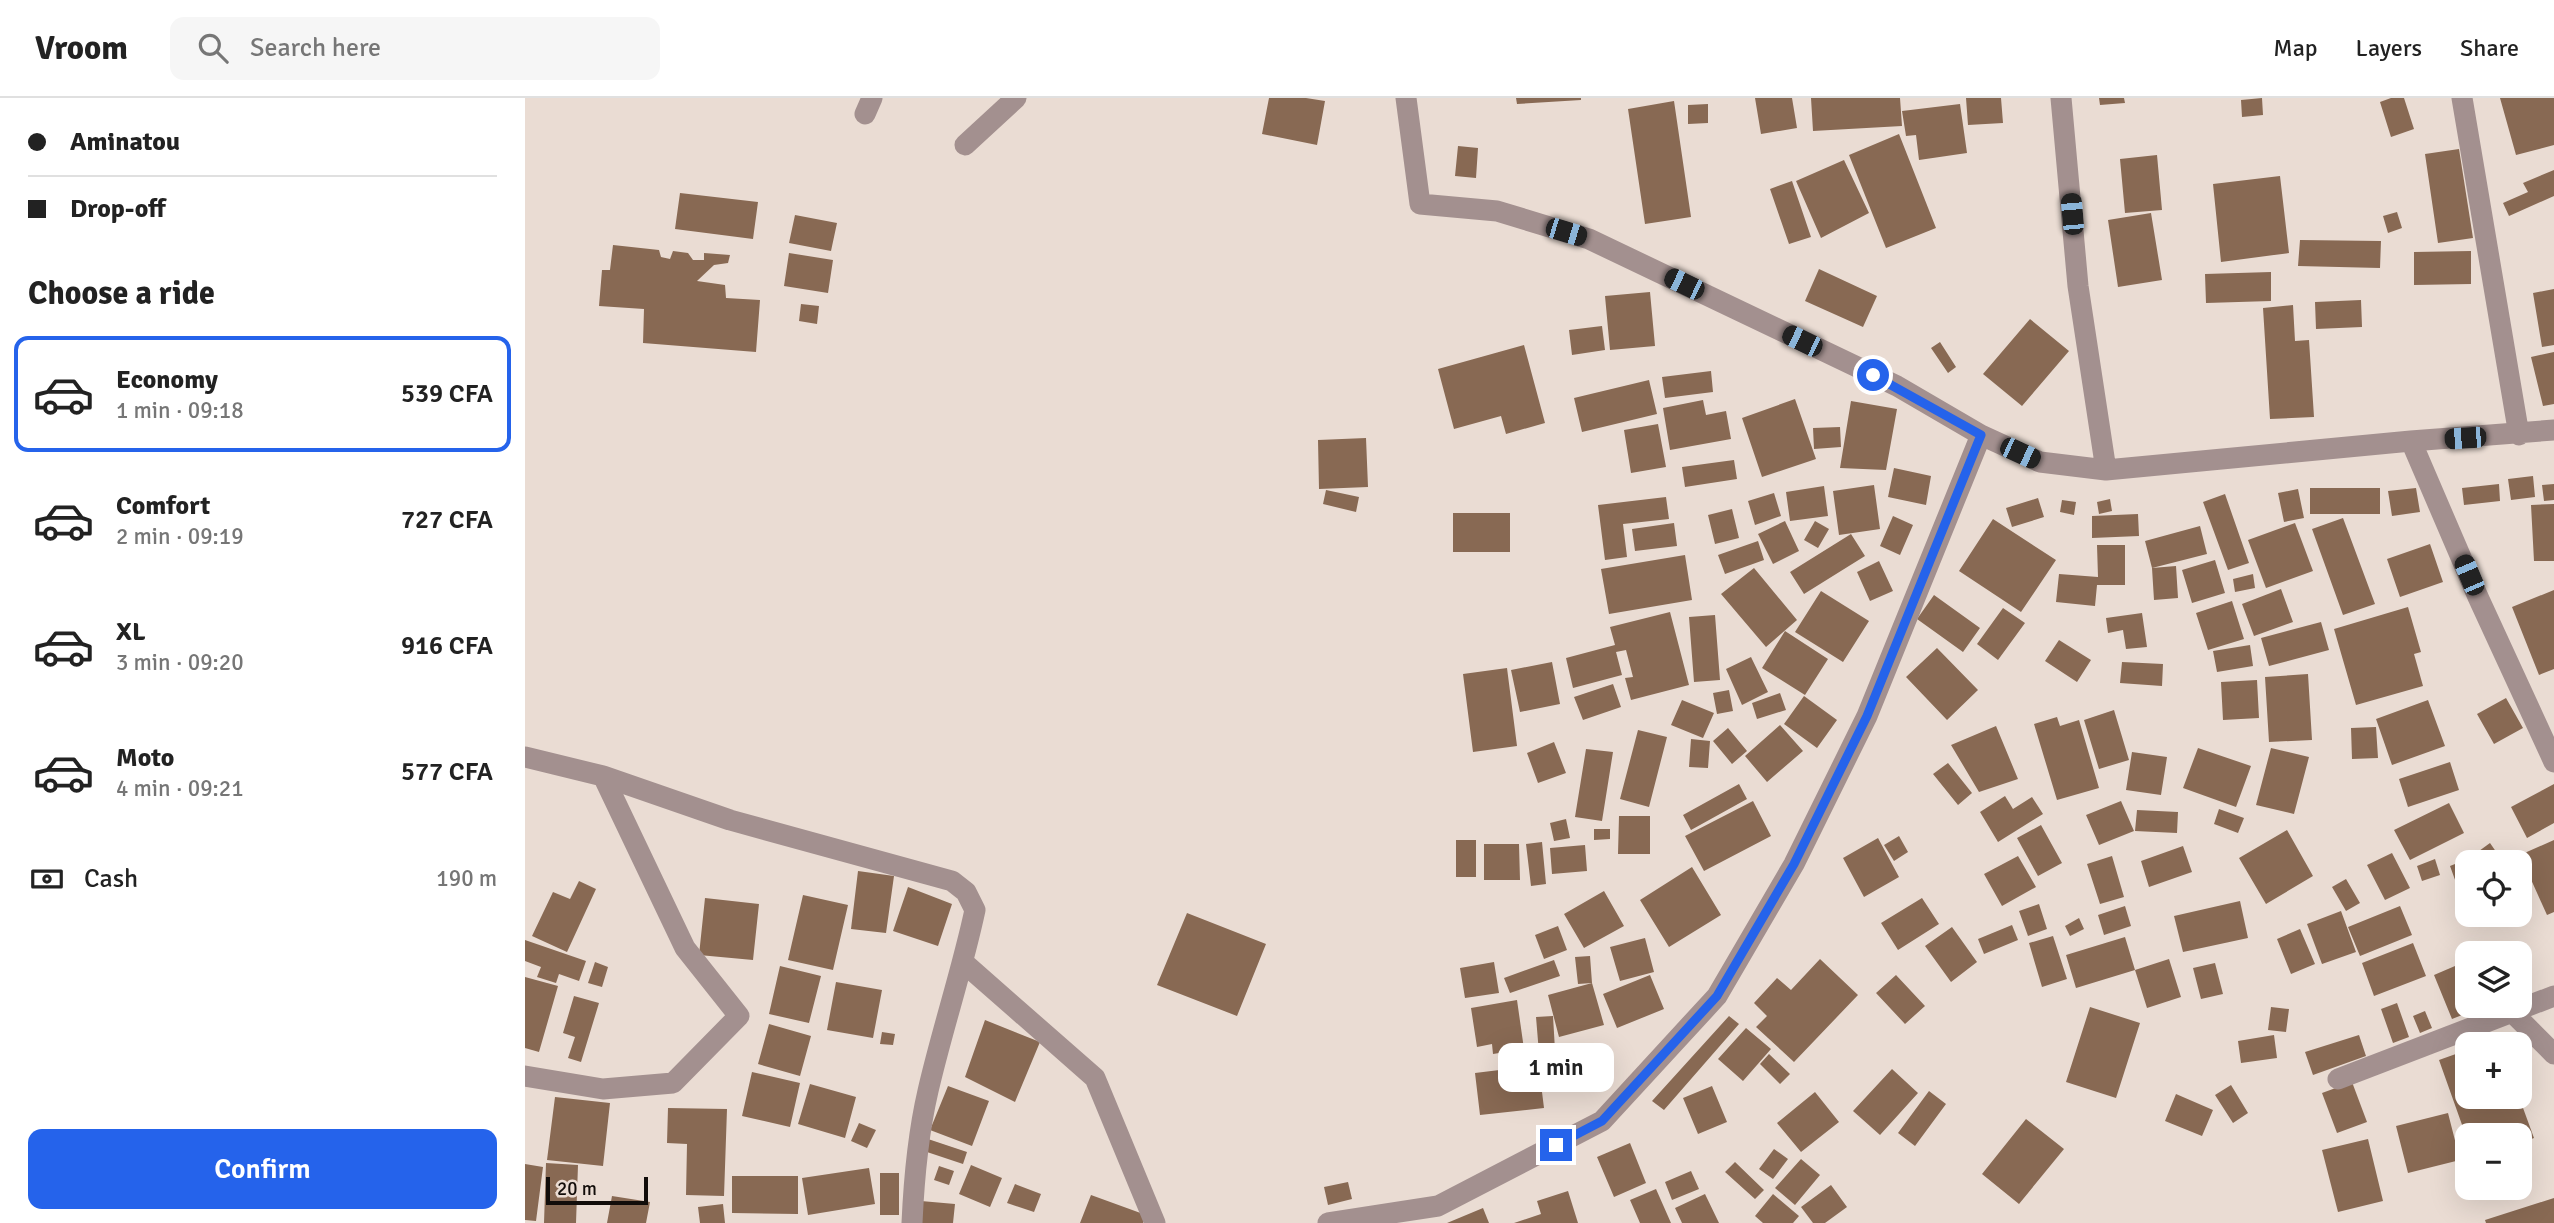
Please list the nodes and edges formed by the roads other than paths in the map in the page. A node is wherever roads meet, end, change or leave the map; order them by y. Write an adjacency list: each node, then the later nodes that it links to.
1 (1016, 98): 5 (street)
2 (1406, 98): 7 (street)
3 (2061, 98): 10 (street)
4 (2462, 98): 8 (street)
5 (965, 145)
6 (2554, 430): 8 (street)
7 (1981, 435): 10 (street); 24 (street)
8 (2519, 435): 9 (street)
9 (2411, 441): 10 (street); 12 (street)
10 (2106, 470)
11 (525, 757): 13 (street)
12 (2554, 762)
13 (603, 776): 14 (street); 20 (street)
14 (964, 963): 22 (street); 23 (street)
15 (2554, 996): 16 (street)
16 (2532, 1004)
17 (2496, 1018): 21 (street)
18 (2517, 1018): 19 (street)
19 (2554, 1054)
20 (525, 1076)
21 (2339, 1079)
22 (912, 1223)
23 (1155, 1223)
24 (1328, 1223)

